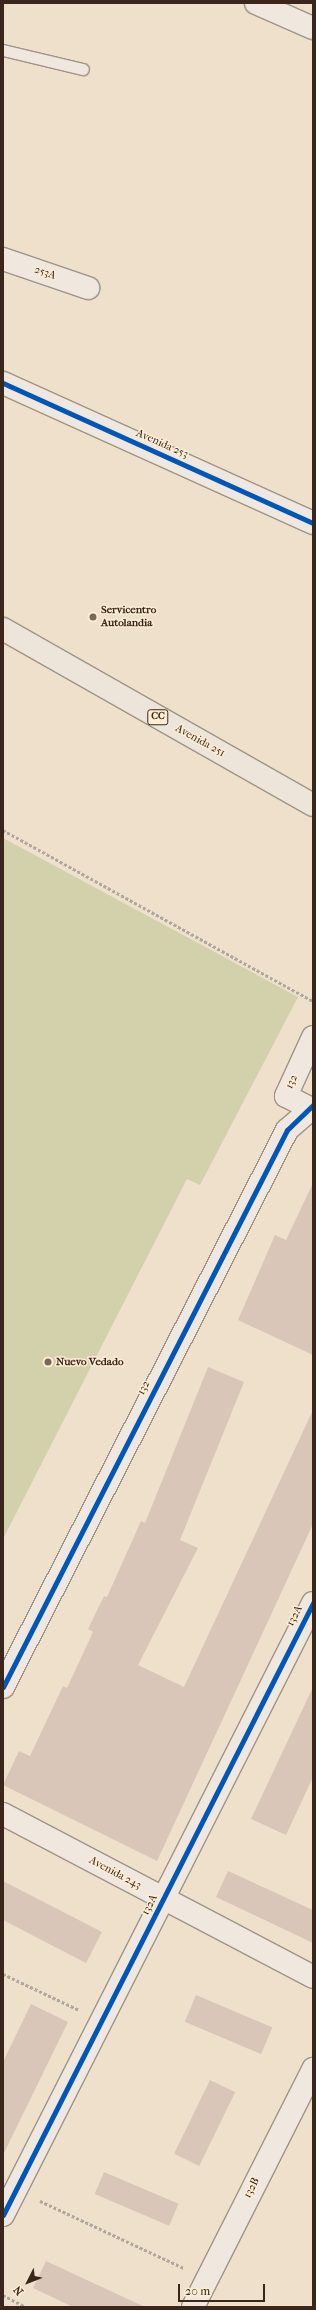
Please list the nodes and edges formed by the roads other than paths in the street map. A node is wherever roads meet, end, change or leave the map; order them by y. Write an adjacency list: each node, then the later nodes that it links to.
1 (256, 3): 2 (street)
2 (313, 28)
3 (3, 50): 4 (lane)
4 (83, 69)
5 (3, 259): 6 (street, 253A)
6 (88, 288)
7 (3, 383): 8 (street, Avenida 253)
8 (313, 522)
9 (3, 629): 10 (main road, Avenida 251 / CC)
10 (313, 805)
11 (313, 1037): 12 (street, 132)
12 (286, 1096): 13 (street); 14 (street, 132)
13 (312, 1108): 14 (street, 132)
14 (287, 1130): 16 (street, 132)
15 (313, 1603): 18 (street, 132A)
16 (3, 1687)
17 (3, 1814): 18 (street, Avenida 243)
18 (165, 1899): 19 (street, Avenida 243); 21 (street, 132A)
19 (313, 1977)
20 (313, 2069): 22 (street, 132B)
21 (3, 2215)
22 (193, 2307)

